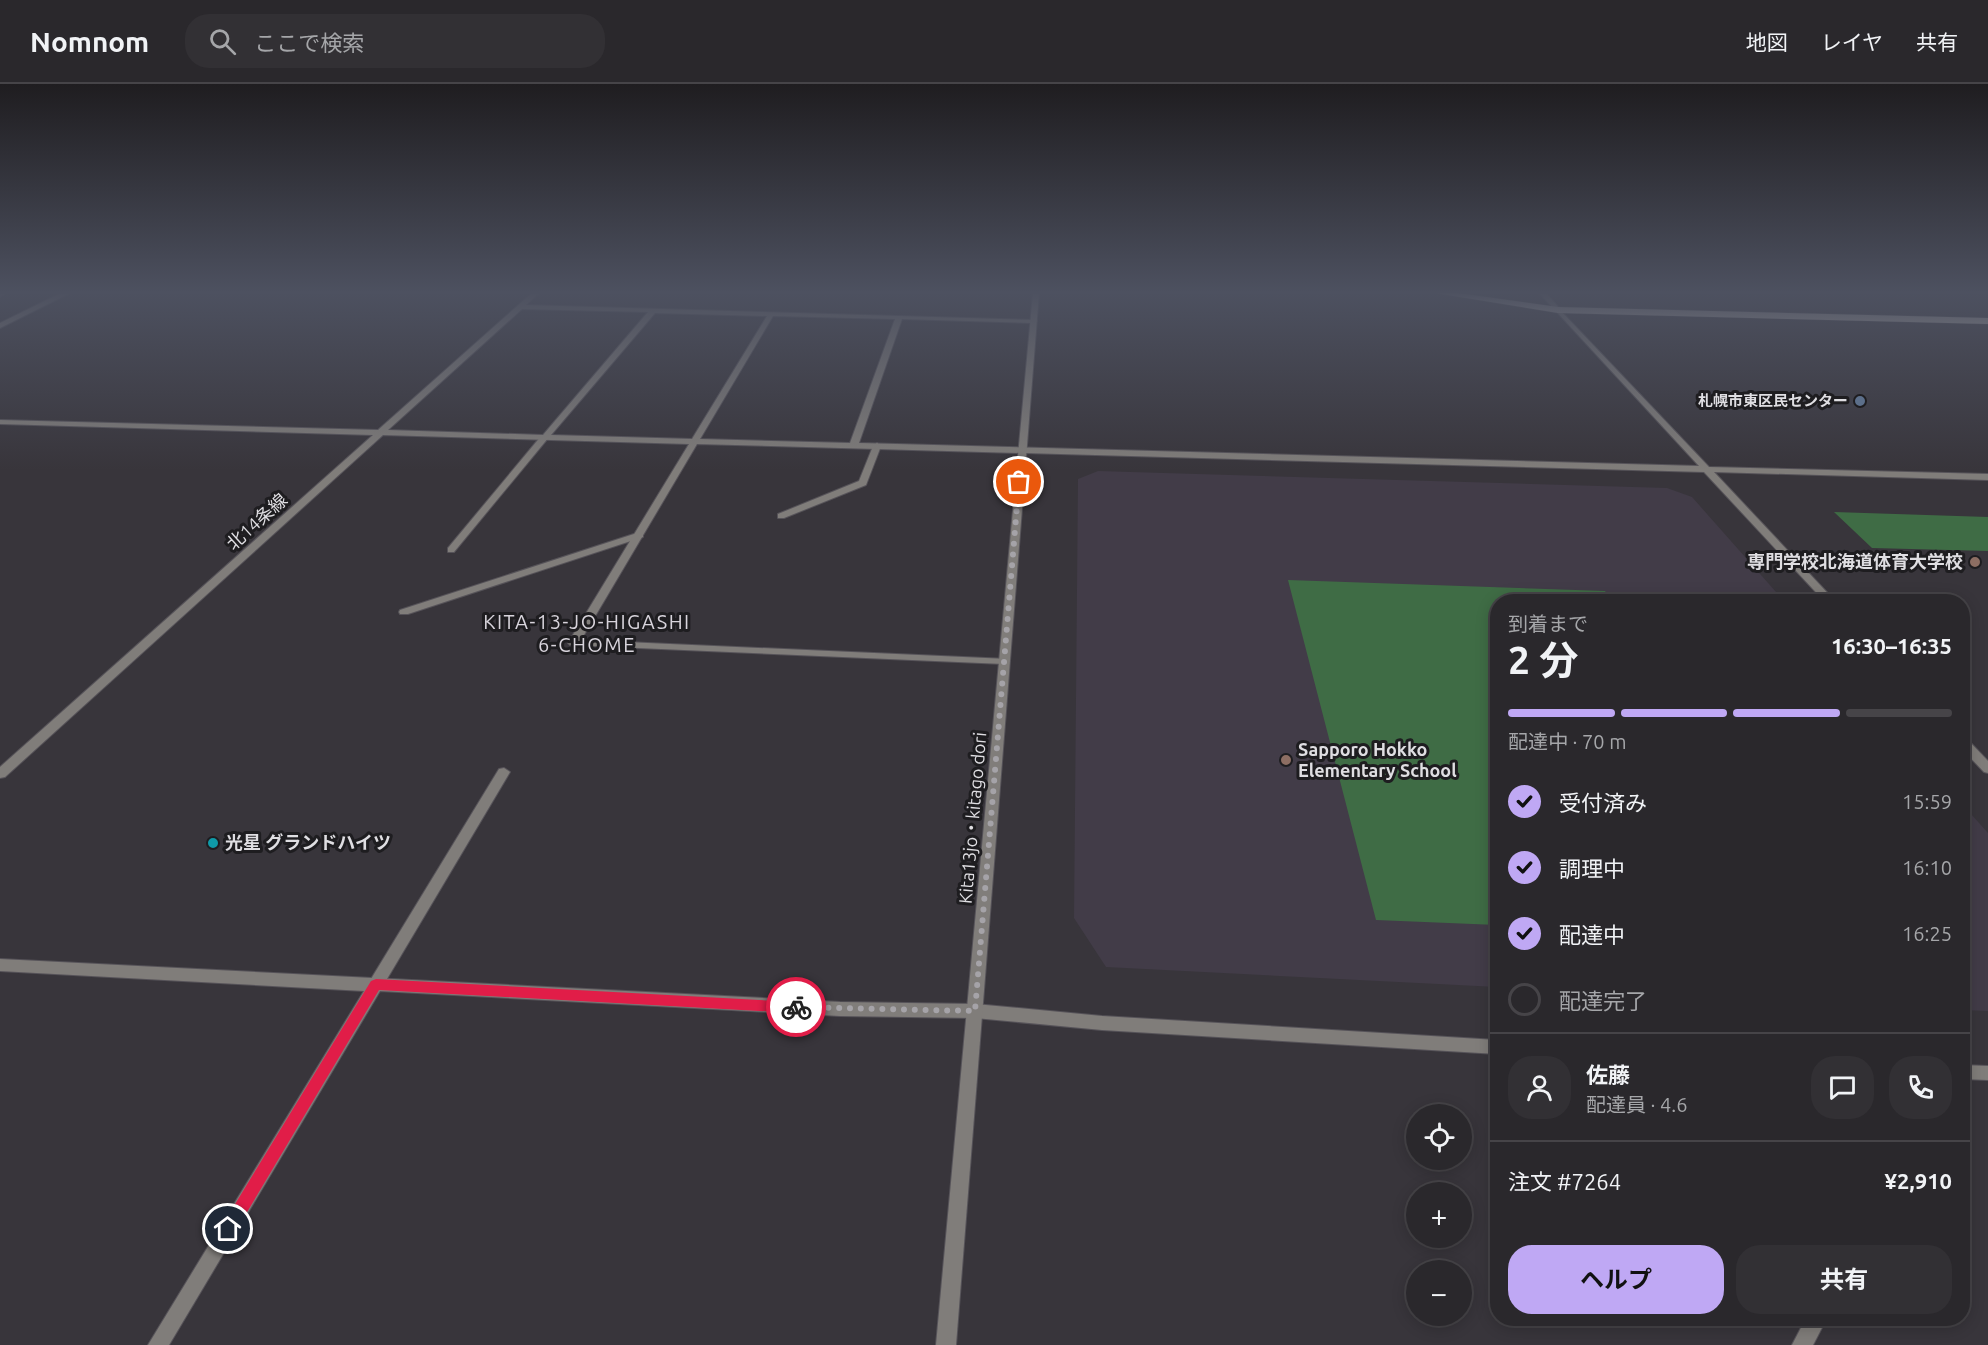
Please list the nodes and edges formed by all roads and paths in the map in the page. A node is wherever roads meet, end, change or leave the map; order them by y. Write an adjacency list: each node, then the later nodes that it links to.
1 (471, 352): 8 (street, 北14条線)
2 (618, 352): 9 (street)
3 (749, 352): 10 (street)
4 (887, 352): 11 (street)
5 (1031, 352): 13 (street, Kita13jo・kitago dori)
6 (1597, 352): 14 (street)
7 (0, 422): 8 (street)
8 (383, 432): 9 (street); 25 (street, 北14条線)
9 (545, 437): 10 (street); 18 (street)
10 (697, 441): 11 (street); 17 (street)
11 (854, 445): 12 (street)
12 (877, 446): 13 (street); 16 (street)
13 (1022, 450): 14 (street); 21 (street, Kita13jo・kitago dori)
14 (1707, 469): 15 (street); 19 (street)
15 (1988, 477)
16 (781, 516)
17 (640, 536): 20 (street); 21 (street)
18 (451, 550)
19 (1824, 594)
20 (404, 612)
21 (1004, 661): 28 (street, Kita13jo・kitago dori)
22 (1970, 750): 23 (street)
23 (1988, 769)
24 (504, 772): 27 (street)
25 (0, 774)
26 (0, 965): 27 (street)
27 (376, 984): 28 (street); 33 (street)
28 (975, 1011): 29 (street); 34 (street, Kita13jo・kitago dori)
29 (1490, 1047)
30 (1970, 1072): 31 (street)
31 (1988, 1073)
32 (1813, 1326): 35 (street)
33 (158, 1345)
34 (946, 1345)
35 (1802, 1345)

